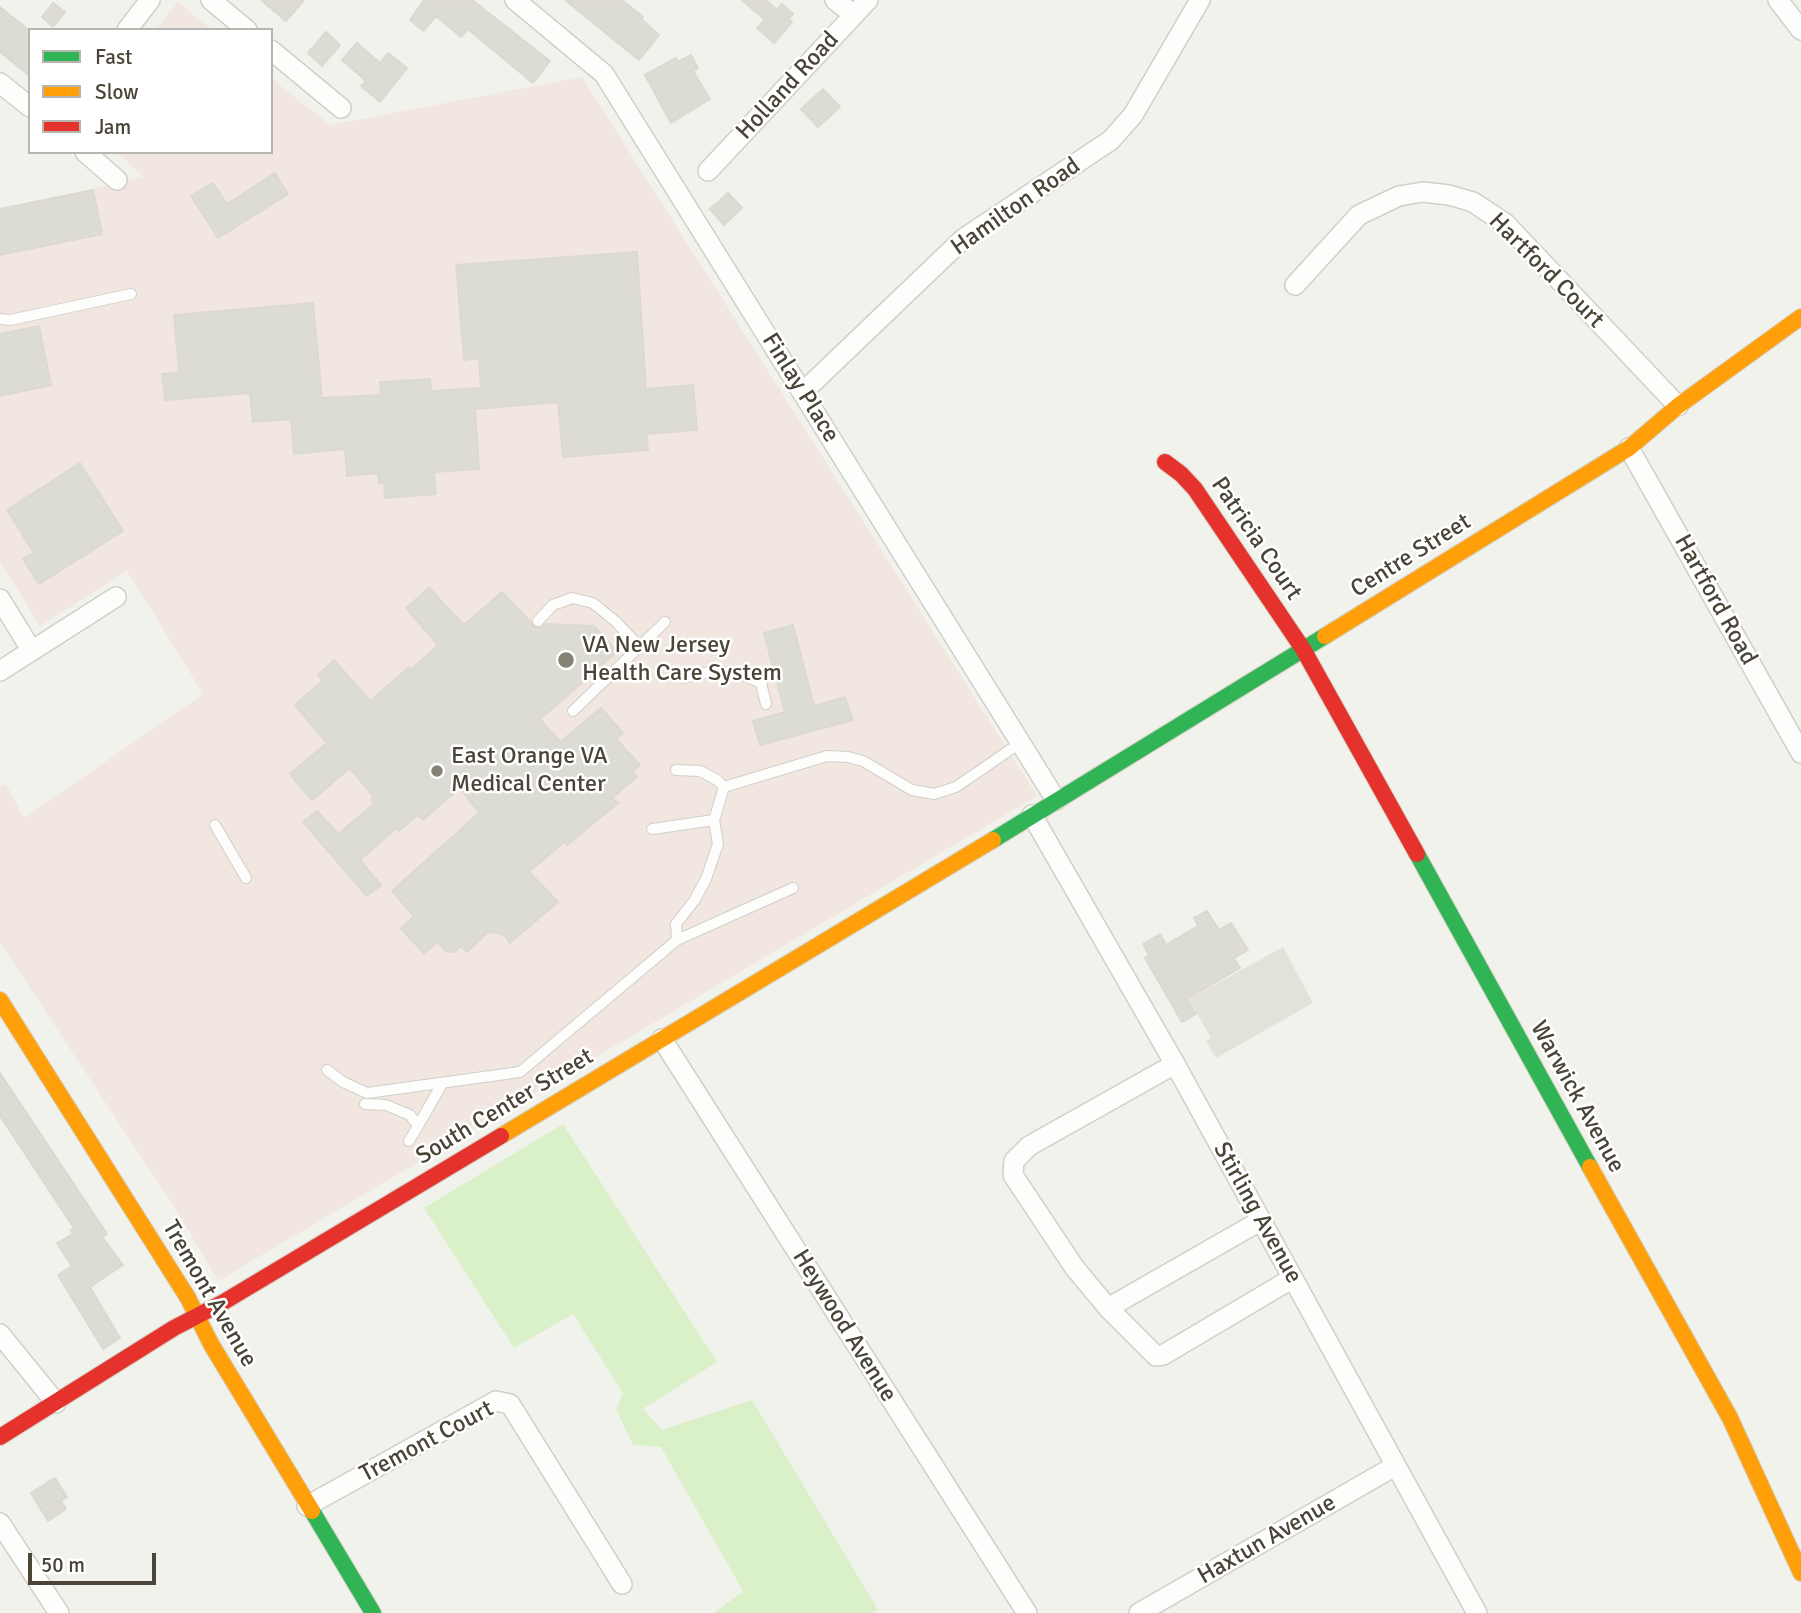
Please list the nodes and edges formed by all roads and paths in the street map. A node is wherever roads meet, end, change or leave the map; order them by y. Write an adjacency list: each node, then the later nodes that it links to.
1 (150, 0): 9 (street)
2 (211, 0): 10 (street)
3 (515, 0): 23 (street, Finlay Place)
4 (835, 0): 8 (street)
5 (868, 0): 8 (street, Holland Road)
6 (1200, 0): 23 (street, Hamilton Road)
7 (1778, 0): 11 (street)
8 (854, 15): 17 (street, Holland Road)
9 (129, 28)
10 (245, 28)
11 (1801, 30)
12 (273, 52): 15 (street)
13 (0, 83): 14 (street)
14 (28, 105)
15 (341, 108)
16 (87, 154): 18 (street)
17 (708, 172)
18 (117, 180)
19 (1295, 285): 24 (street, Hartford Court)
20 (131, 294): 22 (lane)
21 (1801, 317): 24 (main road, Centre Street)
22 (0, 319)
23 (803, 392): 38 (street, Finlay Place)
24 (1678, 407): 25 (main road, Centre Street)
25 (1629, 448): 32 (main road, Centre Street); 39 (street, Hartford Road)
26 (1165, 462): 32 (main road, Patricia Court)
27 (116, 597): 33 (street)
28 (0, 600): 33 (street)
29 (538, 621): 31 (lane)
30 (666, 622): 31 (lane)
31 (639, 646): 37 (lane)
32 (1303, 649): 42 (main road, Centre Street); 68 (main road, Warwick Avenue)
33 (32, 651): 34 (street)
34 (0, 671)
35 (683, 678): 36 (lane)
36 (766, 704)
37 (573, 711)
38 (1020, 743): 41 (lane); 42 (street, Finlay Place)
39 (1801, 753)
40 (676, 770): 41 (lane)
41 (724, 788): 44 (lane)
42 (1056, 800): 43 (main road, Centre Street)
43 (1032, 815): 51 (main road, South Center Street); 52 (street, Stirling Avenue)
44 (714, 820): 46 (lane); 49 (lane)
45 (215, 825): 47 (lane)
46 (652, 829)
47 (246, 878)
48 (793, 888): 49 (lane)
49 (677, 940): 54 (lane)
50 (0, 1000): 61 (main road, Tremont Avenue)
51 (662, 1040): 61 (main road, South Center Street); 72 (street, Heywood Avenue)
52 (1175, 1064): 58 (street, Stirling Avenue); 60 (street)
53 (327, 1070): 54 (lane)
54 (442, 1084): 56 (lane)
55 (365, 1104): 56 (lane)
56 (418, 1126): 57 (lane)
57 (409, 1141)
58 (1260, 1221): 59 (street, Stirling Avenue); 60 (street)
59 (1293, 1278): 60 (street); 65 (street, Stirling Avenue)
60 (1108, 1308)
61 (198, 1316): 63 (main road, South Center Street); 66 (main road, Tremont Avenue)
62 (0, 1334): 63 (street)
63 (56, 1403): 64 (main road, South Center Street)
64 (0, 1437)
65 (1395, 1466): 73 (street, Haxtun Avenue); 74 (street, Stirling Avenue)
66 (307, 1506): 69 (street, Tremont Court); 71 (main road, Tremont Avenue)
67 (0, 1523): 70 (street)
68 (1801, 1573)
69 (622, 1584)
70 (60, 1613)
71 (373, 1613)
72 (1027, 1613)
73 (1139, 1613)
74 (1477, 1613)

